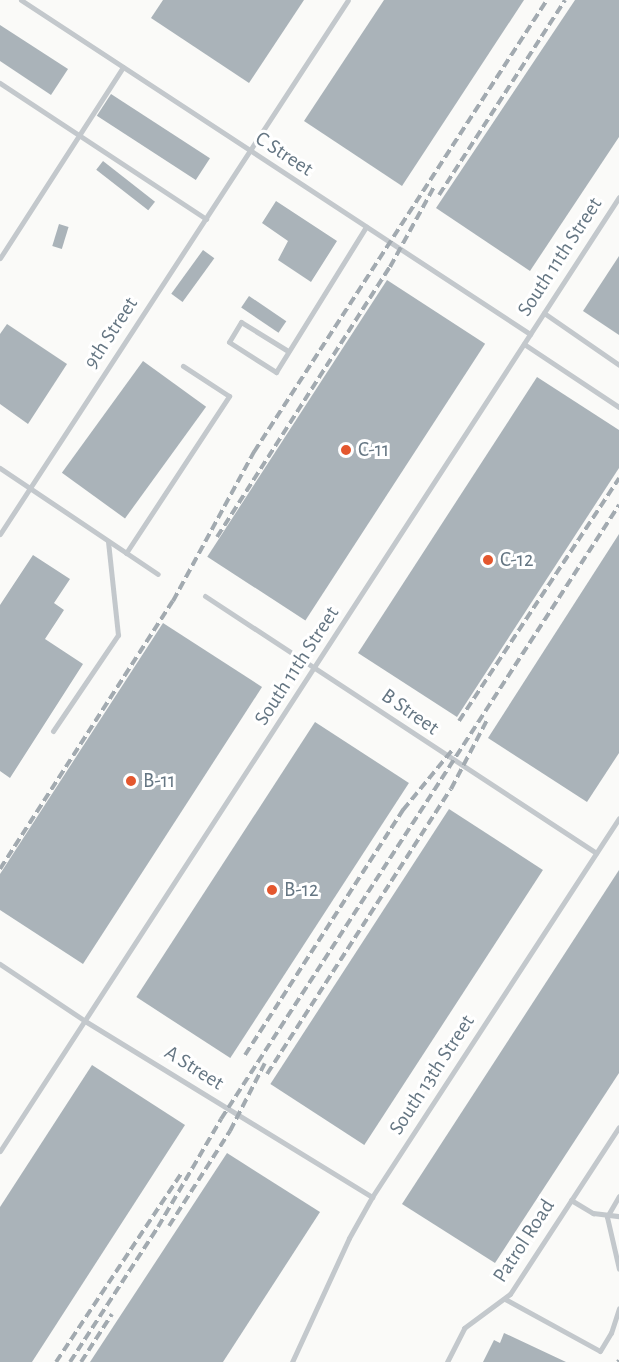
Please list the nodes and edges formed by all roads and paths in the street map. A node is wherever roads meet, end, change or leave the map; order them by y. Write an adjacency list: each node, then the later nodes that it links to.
1 (21, 0): 3 (lane, C Street)
2 (348, 0): 6 (lane, 9th Street)
3 (123, 68): 5 (lane); 6 (lane, C Street)
4 (0, 83): 5 (lane)
5 (78, 134): 8 (lane); 10 (lane)
6 (248, 150): 8 (lane, 9th Street); 9 (lane, C Street)
7 (619, 197): 11 (lane, South 11th Street)
8 (206, 219): 19 (lane, 9th Street)
9 (366, 227): 12 (lane, C Street); 14 (lane)
10 (0, 258)
11 (544, 313): 12 (lane, South 11th Street); 15 (lane)
12 (530, 334): 13 (lane, South 11th Street)
13 (524, 344): 17 (lane); 25 (lane, South 11th Street)
14 (288, 351): 14 (lane)
15 (619, 365)
16 (183, 366): 22 (lane)
17 (619, 407)
18 (0, 468): 19 (lane)
19 (29, 488): 20 (lane, 9th Street); 21 (lane)
20 (0, 534)
21 (108, 542): 22 (lane); 26 (lane)
22 (126, 554): 23 (lane)
23 (158, 574)
24 (206, 596): 25 (lane, B Street)
25 (316, 668): 28 (lane, B Street); 30 (lane, South 11th Street)
26 (53, 731)
27 (619, 818): 28 (lane, South 13th Street)
28 (596, 853): 34 (lane, South 13th Street)
29 (0, 964): 30 (lane, A Street)
30 (85, 1021): 32 (lane, South 11th Street); 34 (lane, A Street)
31 (619, 1128): 35 (lane, Patrol Road)
32 (0, 1150)
33 (619, 1196): 37 (lane)
34 (372, 1197): 41 (lane, South 13th Street)
35 (571, 1200): 37 (lane); 39 (lane, Patrol Road)
36 (619, 1216): 37 (lane)
37 (607, 1217): 38 (lane)
38 (619, 1269)
39 (505, 1299): 40 (lane); 42 (lane, Patrol Road)
40 (619, 1308)
41 (292, 1362)
42 (447, 1362)

